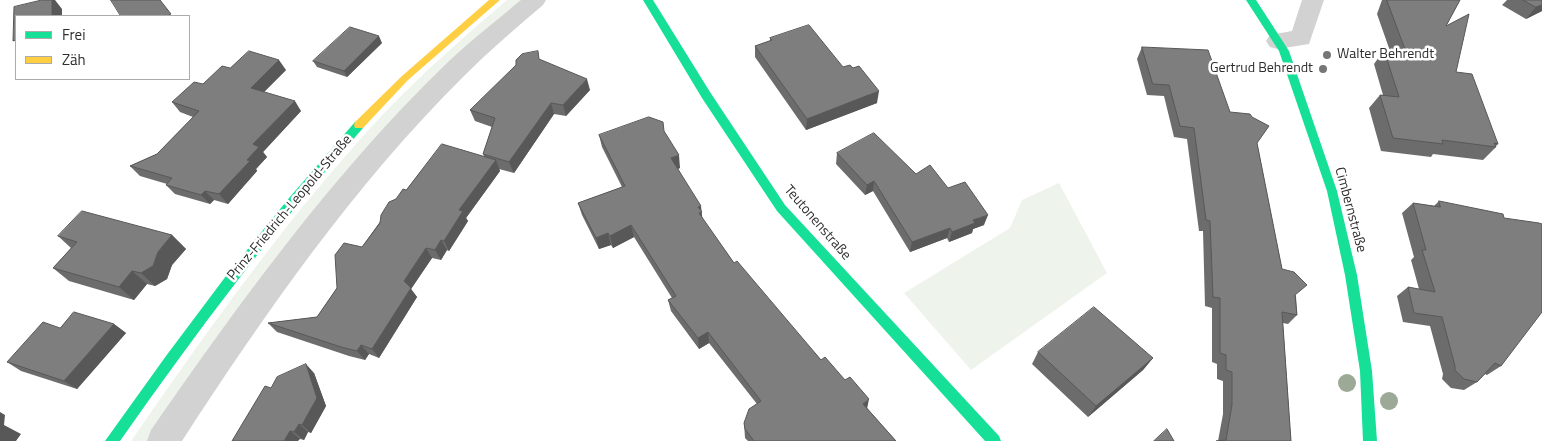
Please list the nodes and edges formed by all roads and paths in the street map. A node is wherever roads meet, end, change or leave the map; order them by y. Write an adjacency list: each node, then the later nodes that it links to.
1 (495, 0): 7 (street, Prinz-Friedrich-Leopold-Straße)
2 (535, 0): 8 (street)
3 (648, 0): 9 (street, Teutonenstraße)
4 (1251, 0): 6 (street, Cimbernstraße)
5 (1313, 0): 6 (street)
6 (1278, 41): 10 (street, Cimbernstraße)
7 (112, 441)
8 (163, 441)
9 (994, 441)
10 (1370, 441)

